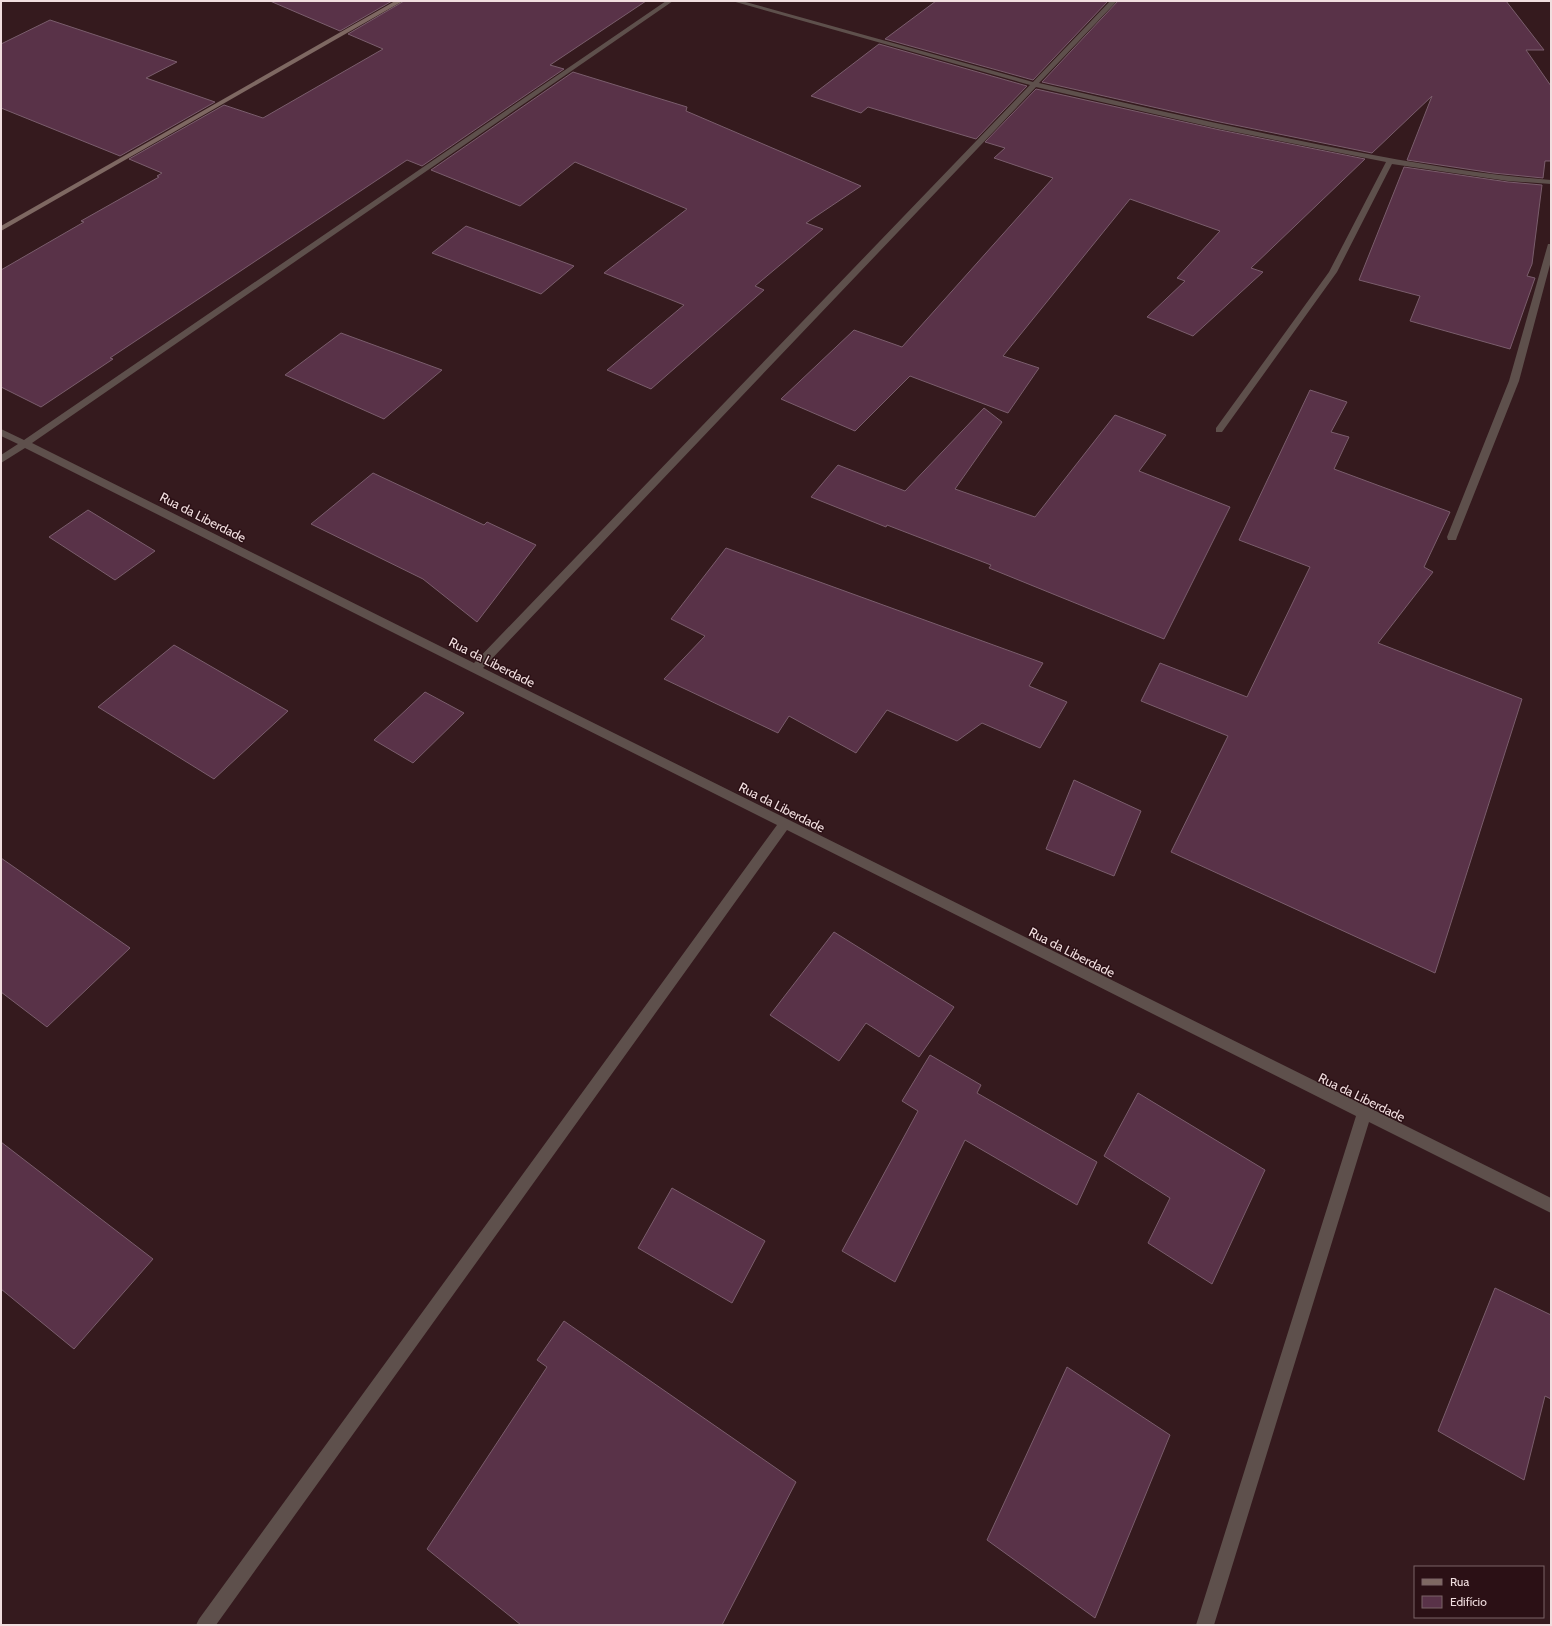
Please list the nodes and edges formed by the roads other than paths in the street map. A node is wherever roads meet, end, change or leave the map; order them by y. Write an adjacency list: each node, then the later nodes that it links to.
1 (400, 1): 8 (main road)
2 (670, 1): 12 (street)
3 (735, 1): 5 (street)
4 (1114, 1): 5 (street)
5 (1034, 84): 6 (street); 15 (street)
6 (1390, 161): 7 (street); 10 (street)
7 (1551, 182)
8 (1, 229)
9 (1551, 247): 14 (street)
10 (1219, 430)
11 (1, 432): 12 (street, Rua da Liberdade)
12 (25, 444): 13 (street); 15 (street, Rua da Liberdade)
13 (1, 460)
14 (1452, 537)
15 (475, 669): 16 (street, Rua da Liberdade)
16 (785, 824): 17 (street, Rua da Liberdade); 19 (street)
17 (1364, 1114): 18 (street, Rua da Liberdade); 20 (street)
18 (1551, 1206)
19 (205, 1625)
20 (1204, 1625)

